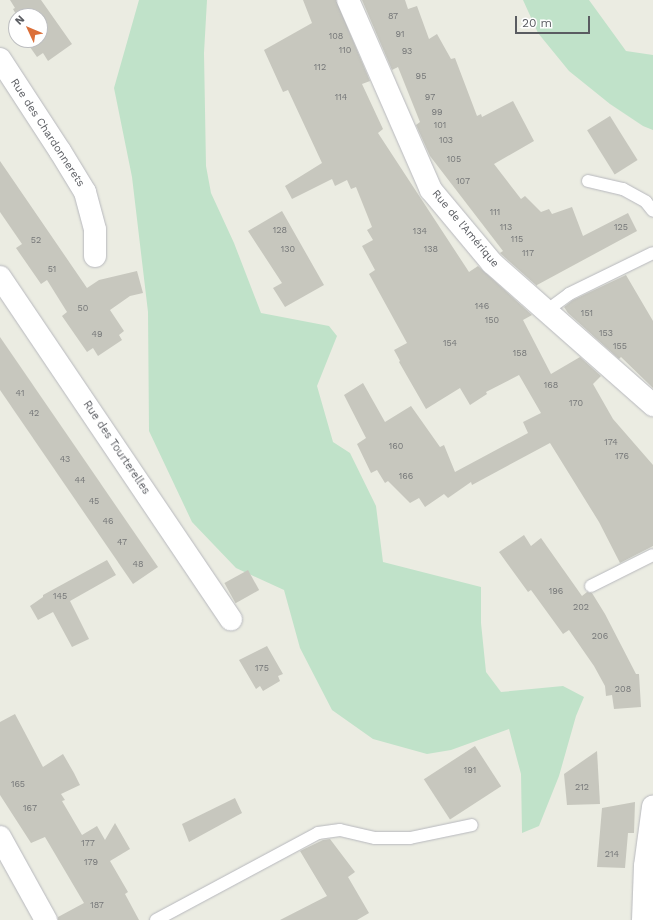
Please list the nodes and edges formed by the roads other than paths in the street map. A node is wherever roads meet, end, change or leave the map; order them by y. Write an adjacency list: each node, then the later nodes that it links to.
1 (348, 0): 8 (street, Rue de l'Amérique)
2 (0, 59): 6 (street, Rue des Chardonnerets)
3 (588, 181): 4 (lane)
4 (653, 211)
5 (653, 253): 8 (lane)
6 (95, 256)
7 (0, 277): 12 (street, Rue des Tourterelles)
8 (546, 311): 9 (street, Rue de l'Amérique)
9 (653, 405)
10 (653, 555): 11 (lane)
11 (591, 586)
12 (231, 619)
13 (653, 807): 18 (street)
14 (472, 825): 17 (lane)
15 (0, 838): 16 (street)
16 (46, 920)
17 (156, 920)
18 (643, 920)

